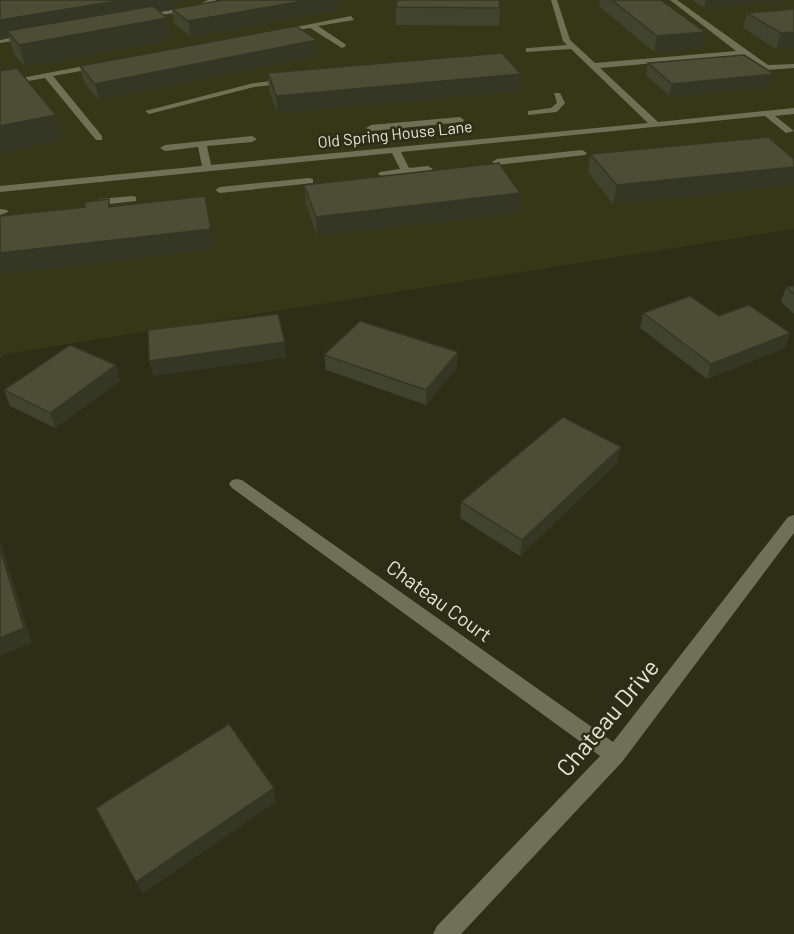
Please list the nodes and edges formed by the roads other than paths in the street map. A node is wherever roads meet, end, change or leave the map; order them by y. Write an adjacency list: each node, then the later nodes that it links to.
1 (214, 0): 4 (street)
2 (554, 0): 11 (street)
3 (673, 0): 13 (street)
4 (131, 18)
5 (351, 18): 6 (street)
6 (311, 25): 7 (street); 10 (street)
7 (276, 32)
8 (43, 34): 9 (street)
9 (0, 41)
10 (342, 46)
11 (572, 47): 12 (street); 15 (street)
12 (529, 51)
13 (743, 53): 15 (street); 16 (street)
14 (104, 64): 17 (street)
15 (594, 66): 26 (street)
16 (794, 66)
17 (47, 75): 19 (street); 29 (street)
18 (300, 80): 21 (street)
19 (0, 84)
20 (557, 95): 24 (street)
21 (149, 111)
22 (794, 111): 23 (street, Old Spring House Lane)
23 (766, 113): 26 (street, Old Spring House Lane); 28 (street)
24 (531, 114)
25 (460, 120): 27 (street)
26 (654, 124): 33 (street, Old Spring House Lane)
27 (371, 128)
28 (789, 131)
29 (99, 138)
30 (252, 139): 31 (street)
31 (202, 144): 32 (street); 36 (street)
32 (165, 148)
33 (394, 149): 36 (street, Old Spring House Lane); 38 (street)
34 (582, 153): 35 (street)
35 (498, 162)
36 (207, 168): 41 (street, Old Spring House Lane)
37 (428, 169): 38 (street)
38 (406, 171): 39 (street)
39 (383, 174)
40 (309, 181): 42 (street)
41 (0, 189)
42 (220, 190)
43 (132, 199): 44 (street)
44 (100, 202)
45 (237, 484): 47 (street, Chateau Court)
46 (794, 521): 47 (street, Chateau Drive)
47 (615, 755): 48 (street, Chateau Drive)
48 (445, 934)

